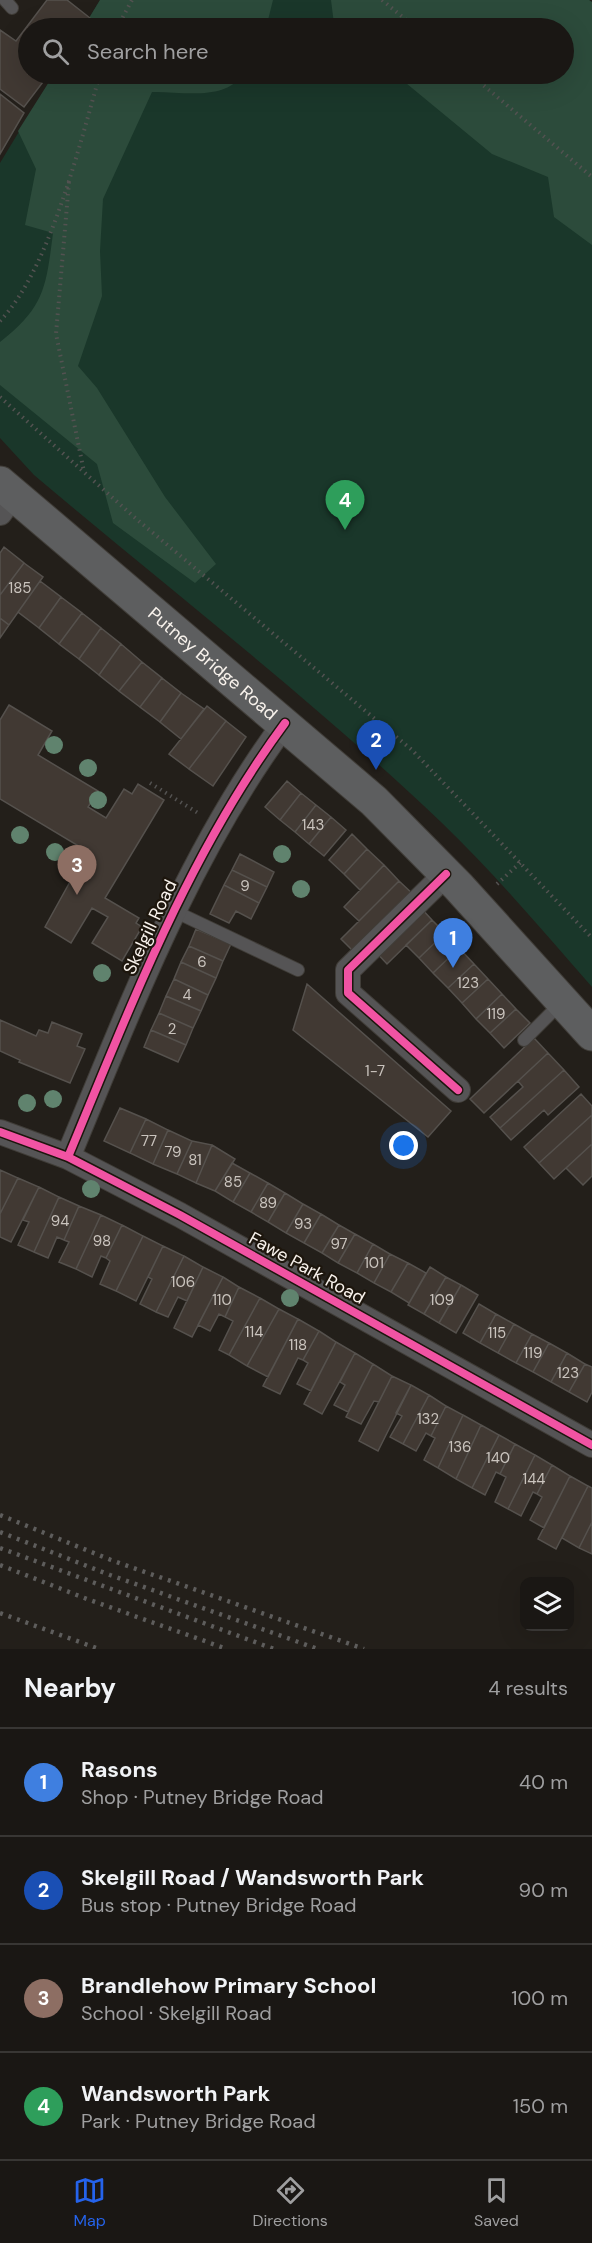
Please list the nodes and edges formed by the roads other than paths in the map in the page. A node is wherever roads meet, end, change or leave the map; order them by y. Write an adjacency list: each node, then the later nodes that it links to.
1 (4, 497): 2 (main road, Putney Bridge Road)
2 (285, 723): 3 (main road, Putney Bridge Road); 4 (street, Skelgill Road)
3 (446, 874): 6 (main road, Putney Bridge Road); 9 (street)
4 (174, 911): 5 (lane); 11 (street, Skelgill Road)
5 (298, 970)
6 (563, 1002): 7 (main road, Putney Bridge Road); 8 (lane)
7 (592, 1034)
8 (524, 1040)
9 (458, 1090)
10 (0, 1132): 11 (street, Fawe Park Road)
11 (68, 1157): 12 (street, Fawe Park Road)
12 (592, 1445)

